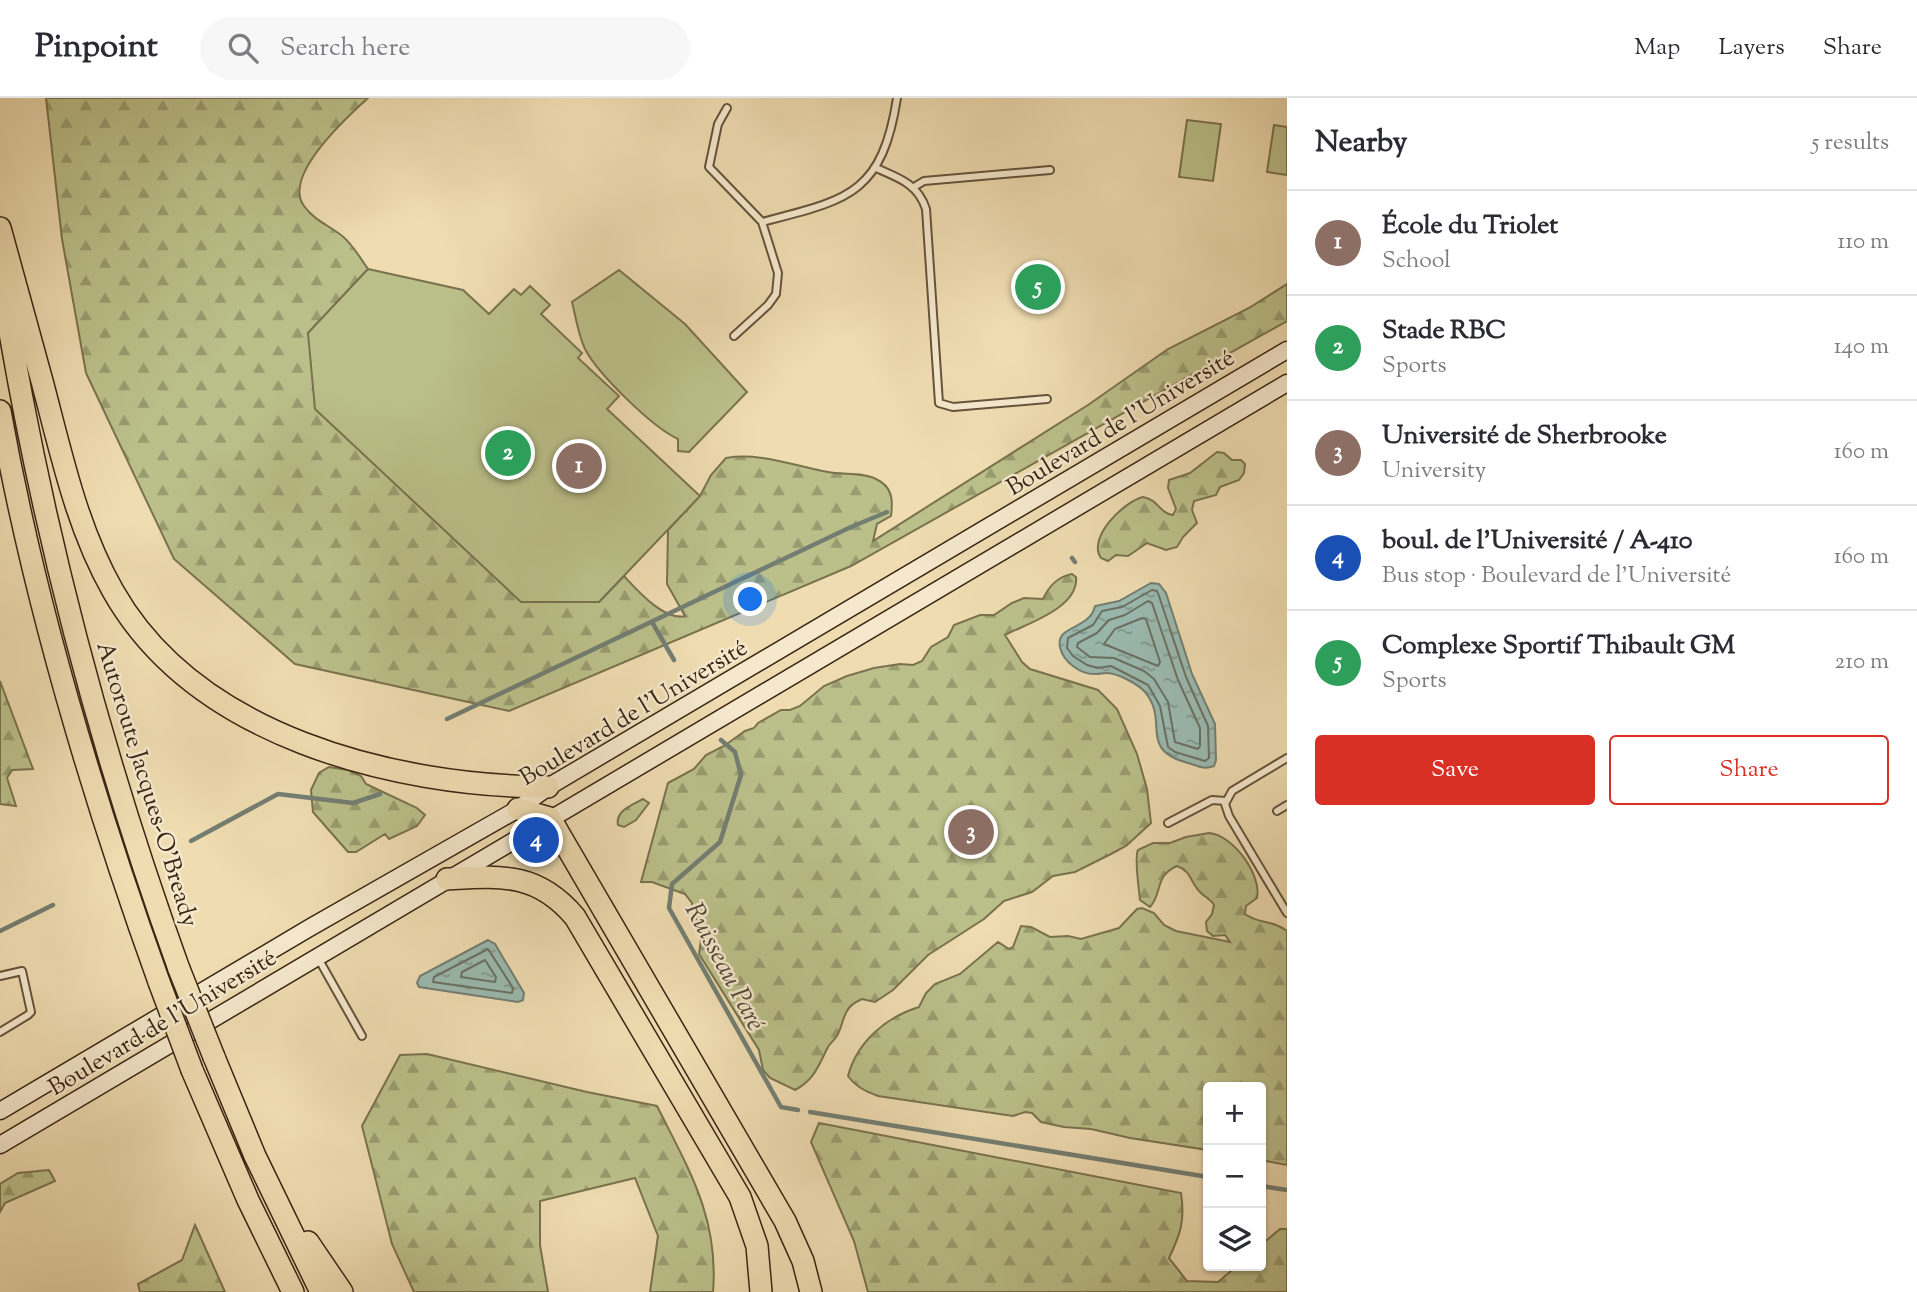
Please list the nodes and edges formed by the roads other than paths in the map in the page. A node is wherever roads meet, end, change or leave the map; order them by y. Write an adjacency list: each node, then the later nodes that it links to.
1 (897, 98): 3 (lane)
2 (727, 108): 6 (lane)
3 (876, 168): 5 (lane); 6 (lane)
4 (1050, 170): 5 (lane)
5 (914, 187): 12 (lane)
6 (762, 222): 9 (lane)
7 (0, 228): 15 (highway)
8 (0, 268): 30 (highway, Autoroute Jacques-O'Bready, bridge)
9 (734, 335)
10 (1287, 350): 15 (main road, Boulevard de l'Université)
11 (1287, 383): 20 (main road, Boulevard de l'Université)
12 (1047, 399)
13 (0, 411): 31 (highway, Autoroute Jacques-O'Bready, bridge)
14 (1287, 758): 16 (lane)
15 (548, 787): 18 (main road, Boulevard de l'Université)
16 (1226, 801): 21 (lane); 23 (lane)
17 (1287, 805): 19 (lane)
18 (518, 809): 20 (highway); 28 (main road, Boulevard de l'Université)
19 (1277, 811)
20 (550, 818): 22 (main road, Boulevard de l'Université); 37 (highway)
21 (1168, 823)
22 (447, 879): 24 (main road, Boulevard de l'Université); 36 (highway)
23 (1287, 913)
24 (317, 957): 27 (lane); 29 (main road, Boulevard de l'Université)
25 (0, 976): 26 (lane)
26 (0, 1032)
27 (362, 1036)
28 (0, 1111)
29 (0, 1144)
30 (268, 1182): 34 (highway, Autoroute Jacques-O'Bready); 35 (highway)
31 (248, 1199): 32 (highway); 33 (highway, Autoroute Jacques-O'Bready)
32 (279, 1292)
33 (293, 1292)
34 (321, 1292)
35 (342, 1292)
36 (761, 1292)
37 (811, 1292)

